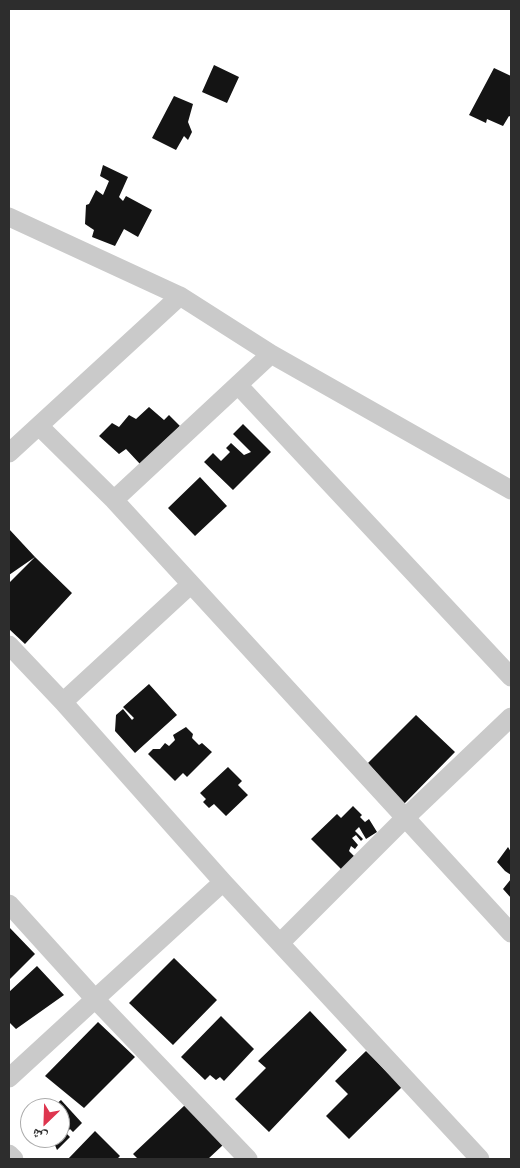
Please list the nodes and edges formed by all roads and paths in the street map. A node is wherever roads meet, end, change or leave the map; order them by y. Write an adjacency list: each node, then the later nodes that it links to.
1 (9, 217): 2 (street)
2 (180, 296): 3 (street); 5 (street)
3 (271, 354): 4 (street); 7 (street)
4 (239, 386): 8 (street); 11 (street)
5 (38, 426): 6 (street); 8 (street)
6 (9, 453)
7 (511, 490)
8 (114, 500): 9 (street)
9 (190, 585): 12 (street); 14 (street)
10 (9, 645): 12 (street)
11 (511, 677)
12 (63, 702): 15 (street)
13 (511, 717): 14 (street)
14 (405, 818): 17 (street); 18 (street)
15 (223, 882): 18 (street); 19 (street)
16 (9, 904): 19 (street)
17 (511, 933)
18 (281, 942): 24 (street)
19 (95, 999): 20 (street); 23 (street)
20 (9, 1078)
21 (9, 1154): 22 (street)
22 (14, 1159)
23 (248, 1159)
24 (480, 1159)

